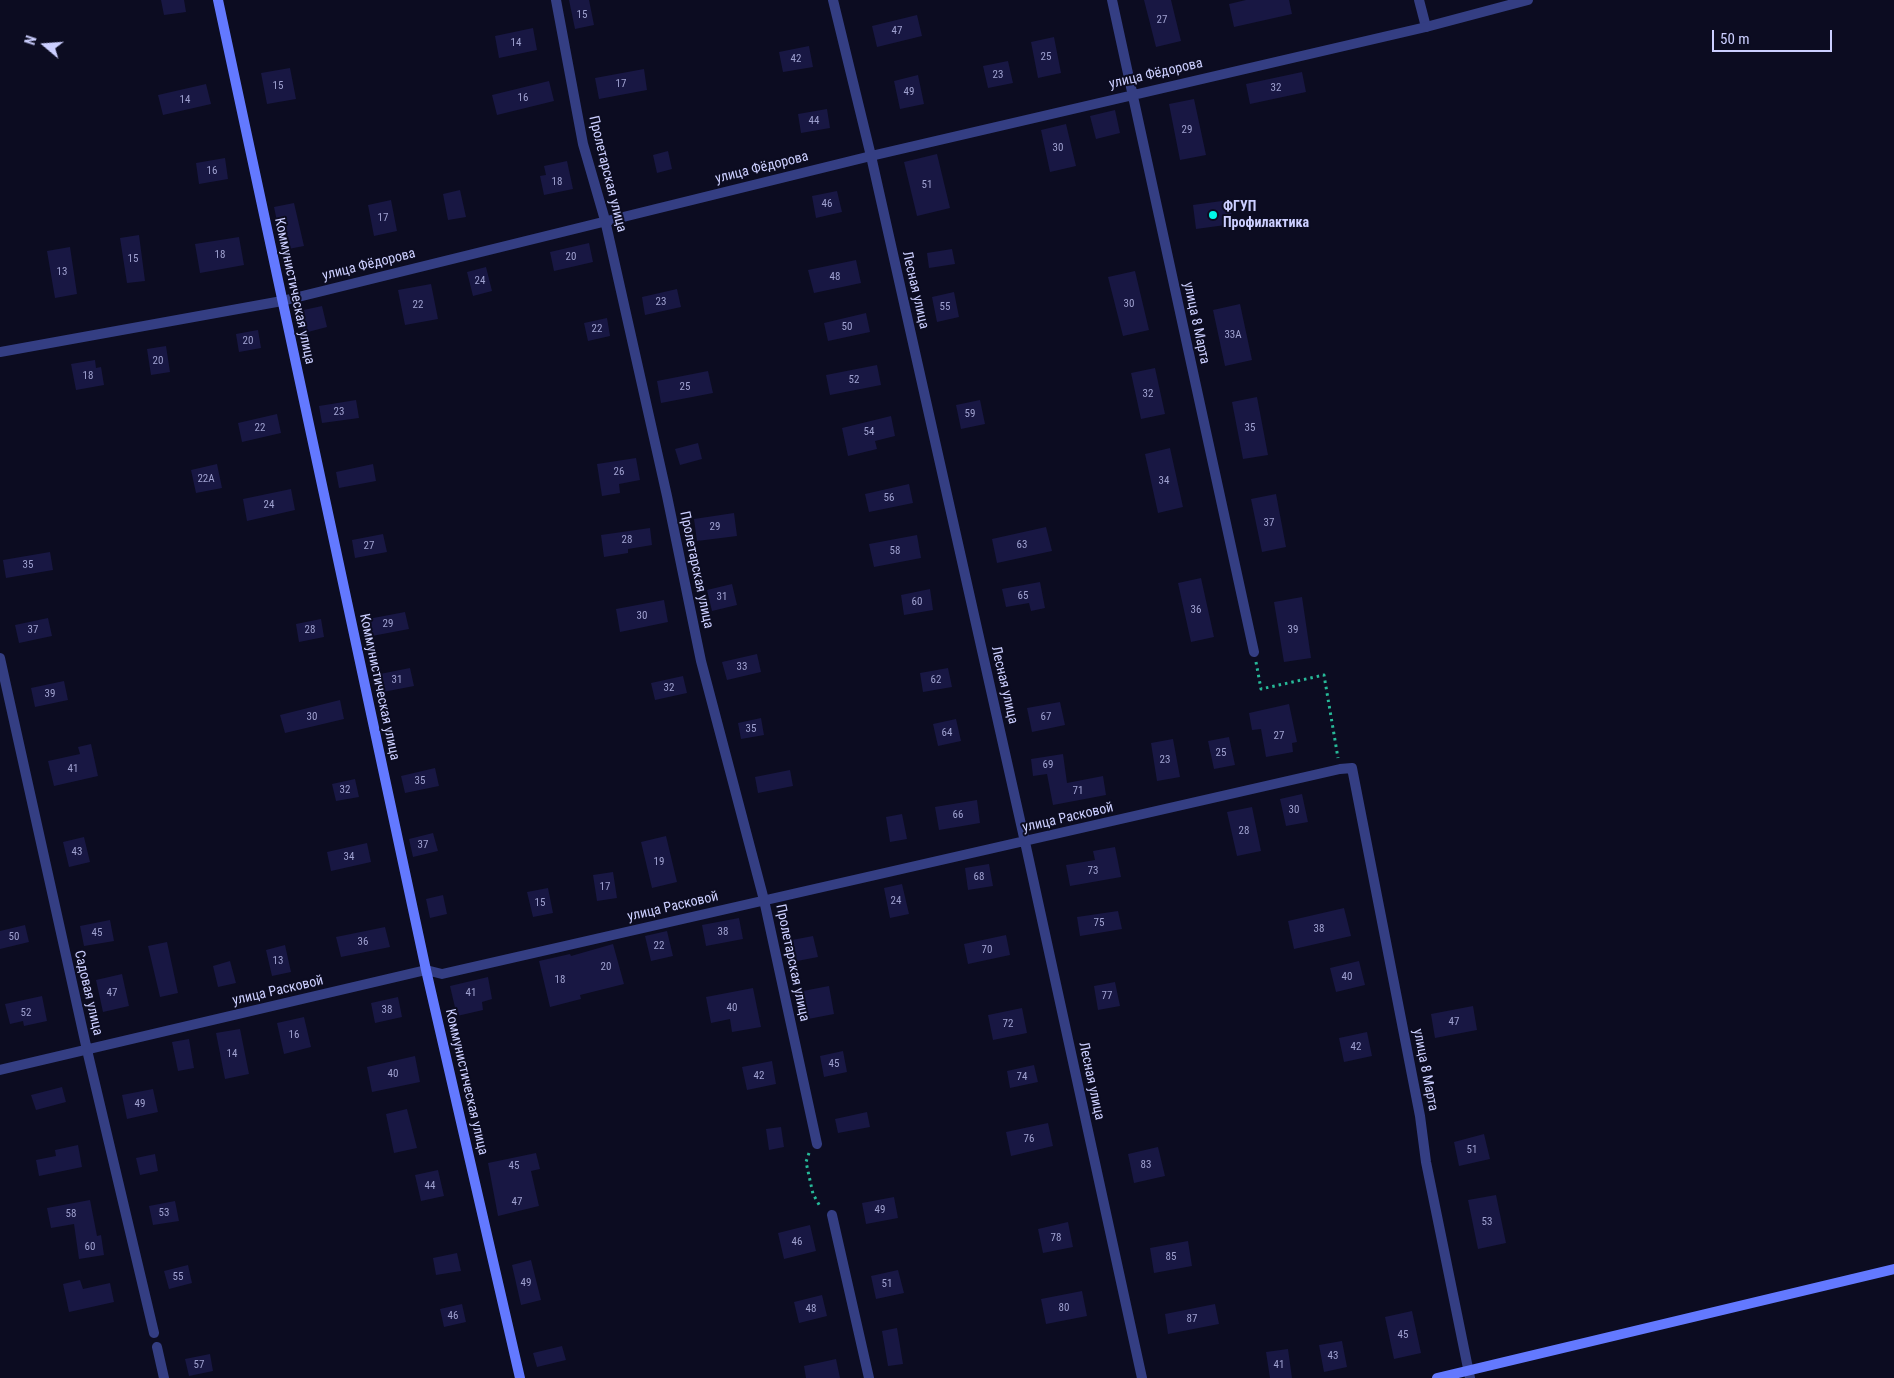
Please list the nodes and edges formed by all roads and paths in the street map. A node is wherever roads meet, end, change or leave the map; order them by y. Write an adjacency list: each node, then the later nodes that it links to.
1 (218, 0): 11 (street, Коммунистическая улица)
2 (556, 0): 10 (street, Пролетарская улица)
3 (833, 0): 9 (street, Лесная улица)
4 (1112, 0): 8 (street, улица 8 Марта)
5 (1419, 0): 7 (street)
6 (1528, 0): 7 (street, улица Фёдорова)
7 (1426, 27): 8 (street, улица Фёдорова)
8 (1132, 94): 9 (street, улица Фёдорова); 13 (street, улица 8 Марта)
9 (870, 156): 10 (street, улица Фёдорова); 17 (street, Лесная улица)
10 (605, 220): 11 (street, улица Фёдорова); 18 (street, Пролетарская улица)
11 (282, 301): 12 (street, улица Фёдорова); 19 (street, Коммунистическая улица)
12 (0, 352)
13 (1254, 652): 16 (path)
14 (0, 658): 20 (street, Садовая улица)
15 (1352, 768): 16 (street, улица Расковой); 27 (street, улица 8 Марта)
16 (1340, 769): 17 (street, улица Расковой)
17 (1025, 842): 18 (street, улица Расковой); 31 (street, Лесная улица)
18 (764, 900): 19 (street, улица Расковой); 22 (street, Пролетарская улица)
19 (426, 970): 20 (street, улица Расковой); 29 (street, Коммунистическая улица)
20 (87, 1050): 21 (street, улица Расковой); 25 (street, Садовая улица)
21 (0, 1070)
22 (817, 1144): 23 (path)
23 (832, 1215): 30 (street)
24 (1894, 1269): 27 (street)
25 (154, 1334)
26 (157, 1347): 28 (street)
27 (1469, 1375): 32 (street)
28 (164, 1378)
29 (520, 1378)
30 (869, 1378)
31 (1142, 1378)
32 (1437, 1378)

